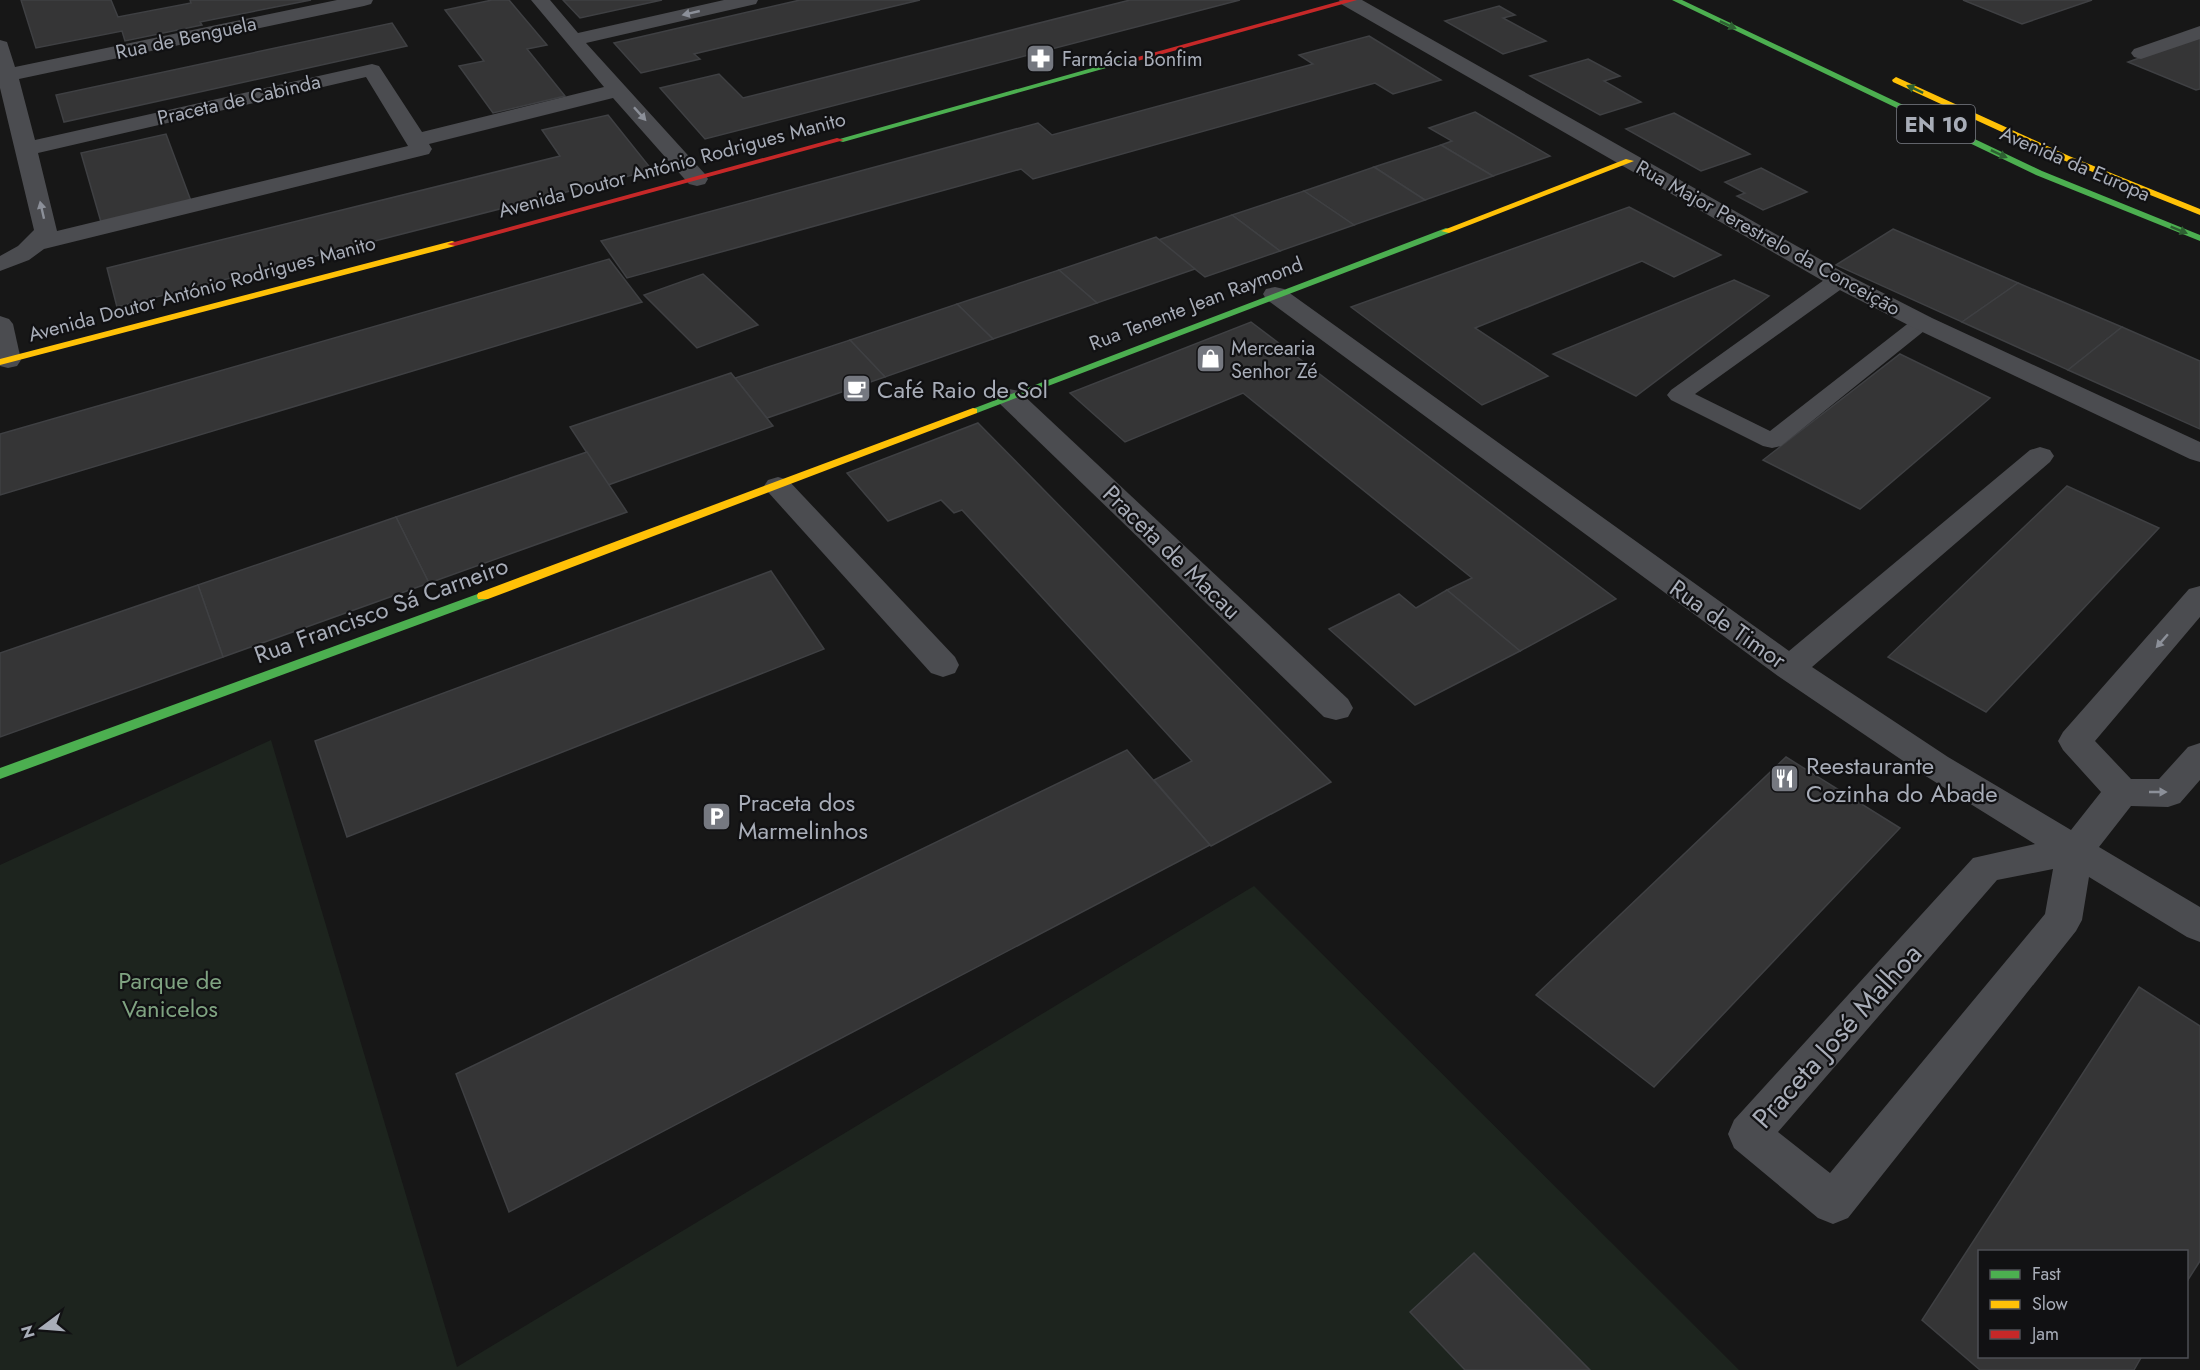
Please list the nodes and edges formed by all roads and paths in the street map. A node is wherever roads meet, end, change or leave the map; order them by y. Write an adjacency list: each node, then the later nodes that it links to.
1 (364, 0): 10 (street, Rua de Benguela)
2 (540, 0): 7 (street)
3 (748, 0): 7 (street, one-way to 7)
4 (1350, 0): 15 (street, Rua Major Perestrelo da Conceição); 16 (street, Avenida Doutor António Rodrigues Manito)
5 (1676, 0): 18 (street, Avenida da Europa / EN 10, one-way to 18)
6 (2200, 32): 9 (street)
7 (573, 40): 12 (street)
8 (0, 46): 10 (street)
9 (2141, 53)
10 (8, 75): 14 (street)
11 (1885, 75): 17 (street, Avenida da Europa / EN 10, one-way to 11)
12 (618, 90): 13 (street); 16 (street, one-way to 16)
13 (417, 140): 14 (street, Praceta de Cabinda); 19 (street)
14 (26, 149): 19 (street, one-way to 14)
15 (1629, 161): 21 (street, Rua Major Perestrelo da Conceição); 22 (street, Rua Tenente Jean Raymond)
16 (697, 179): 25 (street, Avenida Doutor António Rodrigues Manito)
17 (2200, 212)
18 (2200, 238)
19 (39, 243): 20 (street)
20 (0, 264)
21 (1839, 280): 23 (street, Rua Major Perestrelo da Conceição); 23 (lane)
22 (1275, 294): 26 (street, Rua Tenente Jean Raymond); 32 (street, Rua de Timor)
23 (1923, 323): 27 (street, Rua Major Perestrelo da Conceição)
24 (0, 324): 25 (street)
25 (4, 361)
26 (1009, 397): 29 (street, Rua Tenente Jean Raymond); 33 (street, Praceta de Macau)
27 (2200, 453)
28 (2040, 456): 32 (street)
29 (778, 486): 31 (street); 35 (street, Rua Francisco Sá Carneiro)
30 (2200, 597): 36 (street, one-way to 36)
31 (943, 665)
32 (1790, 668): 37 (street, Rua de Timor)
33 (1336, 708)
34 (2200, 756): 36 (street, one-way to 34)
35 (0, 774)
36 (2122, 792): 37 (street)
37 (2075, 850): 37 (street, Praceta José Malhoa); 38 (street, Rua de Timor)
38 (2200, 926)

